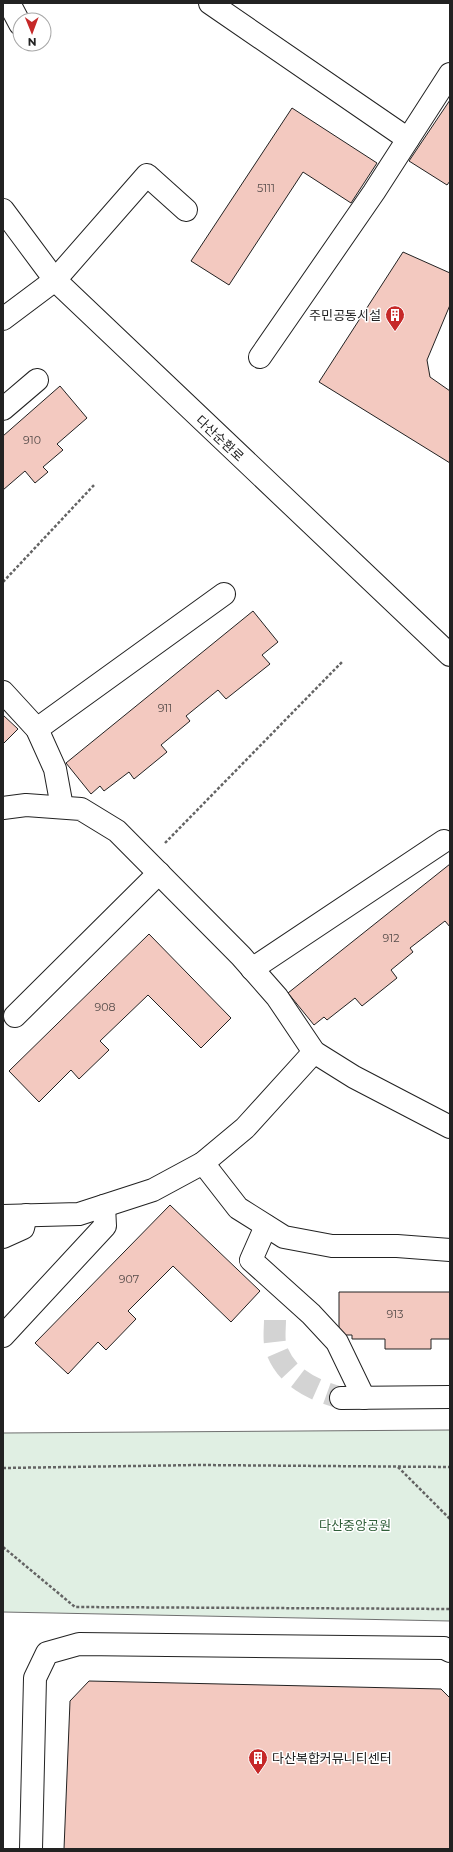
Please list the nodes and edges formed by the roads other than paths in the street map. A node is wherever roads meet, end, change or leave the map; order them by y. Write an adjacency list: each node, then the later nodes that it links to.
1 (9, 3): 3 (street)
2 (210, 3): 5 (street)
3 (14, 12)
4 (450, 74): 5 (street)
5 (408, 139): 10 (street)
6 (3, 210): 8 (street, 다산순환로)
7 (186, 210): 8 (street)
8 (55, 280): 9 (street); 14 (street, 다산순환로)
9 (3, 319)
10 (260, 357)
11 (36, 380): 12 (street)
12 (3, 409)
13 (224, 594): 16 (street)
14 (450, 655)
15 (3, 692): 16 (street)
16 (37, 728): 18 (street)
17 (3, 808): 18 (street)
18 (62, 808): 20 (street)
19 (444, 841): 21 (street)
20 (153, 867): 21 (street); 22 (street)
21 (252, 969): 23 (street)
22 (15, 1016)
23 (314, 1052): 24 (street); 25 (street)
24 (450, 1126)
25 (203, 1163): 26 (street); 29 (street)
26 (104, 1206): 27 (street); 32 (street)
27 (26, 1215): 28 (street); 30 (street)
28 (3, 1216)
29 (266, 1226): 31 (street); 35 (street)
30 (3, 1237)
31 (450, 1250)
32 (3, 1336)
33 (450, 1397): 35 (street)
34 (341, 1398): 35 (street)
35 (364, 1398)
36 (450, 1651): 37 (street)
37 (31, 1849)

